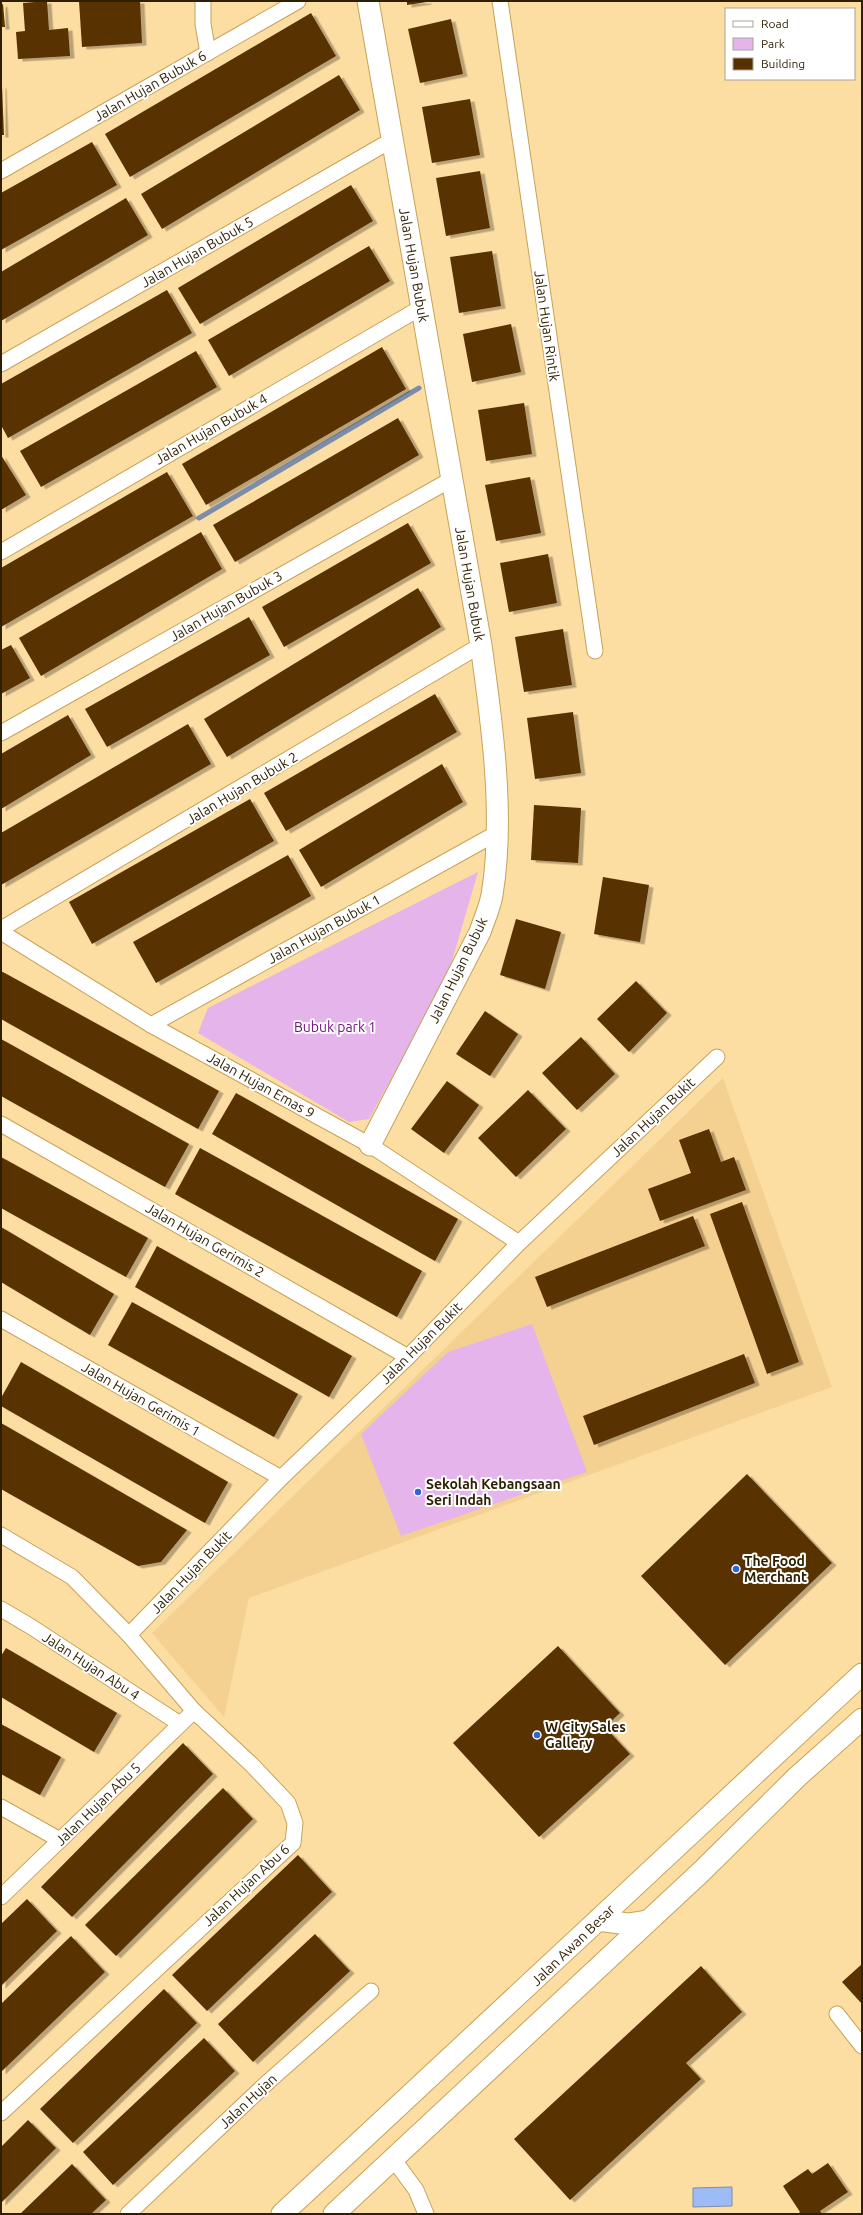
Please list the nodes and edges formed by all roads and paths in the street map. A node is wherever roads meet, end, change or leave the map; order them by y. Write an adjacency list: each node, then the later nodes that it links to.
1 (203, 1): 5 (street)
2 (298, 1): 5 (street, Jalan Hujan Bubuk 6)
3 (368, 1): 6 (main road, Jalan Hujan Bubuk)
4 (500, 1): 13 (street, Jalan Hujan Rintik)
5 (208, 53): 7 (street, Jalan Hujan Bubuk 6)
6 (392, 140): 8 (main road, Jalan Hujan Bubuk); 9 (street, Jalan Hujan Bubuk 5)
7 (1, 171)
8 (422, 307): 10 (main road, Jalan Hujan Bubuk); 11 (street, Jalan Hujan Bubuk 4)
9 (1, 364)
10 (452, 478): 12 (main road, Jalan Hujan Bubuk); 14 (street, Jalan Hujan Bubuk 3)
11 (1, 552)
12 (481, 645): 15 (main road, Jalan Hujan Bubuk); 16 (street, Jalan Hujan Bubuk 2)
13 (595, 651)
14 (1, 733)
15 (497, 833): 18 (street, Jalan Hujan Bubuk 1); 21 (main road, Jalan Hujan Bubuk)
16 (1, 929)
17 (1, 932): 18 (street, Jalan Hujan Emas 9)
18 (151, 1025): 21 (street, Jalan Hujan Emas 9)
19 (717, 1057): 22 (street, Jalan Hujan Bukit)
20 (1, 1124): 24 (street, Jalan Hujan Gerimis 2)
21 (370, 1145): 22 (street, Jalan Hujan Emas 9)
22 (519, 1243): 24 (street, Jalan Hujan Bukit)
23 (1, 1319): 25 (street, Jalan Hujan Gerimis 1)
24 (408, 1357): 25 (street, Jalan Hujan Bukit)
25 (281, 1478): 28 (street, Jalan Hujan Bukit)
26 (1, 1535): 28 (street, Jalan Hujan Abu 6)
27 (1, 1609): 32 (street, Jalan Hujan Abu 4)
28 (129, 1635): 30 (street, Jalan Hujan Abu 6)
29 (862, 1674): 36 (main road, Jalan Awan Besar)
30 (194, 1710): 32 (street, Jalan Hujan Abu 5); 41 (street, Jalan Hujan Abu 6)
31 (862, 1719): 37 (main road)
32 (180, 1724): 34 (street, Jalan Hujan Abu 5)
33 (1, 1807): 34 (street)
34 (60, 1840): 35 (street, Jalan Hujan Abu 5)
35 (1, 1897)
36 (598, 1920): 37 (main road); 44 (main road, Jalan Awan Besar)
37 (648, 1920): 42 (main road)
38 (371, 1991): 43 (street, Jalan Hujan)
39 (838, 2014): 40 (street)
40 (862, 2046)
41 (1, 2113)
42 (394, 2160): 45 (main road); 46 (street)
43 (128, 2214)
44 (282, 2214)
45 (334, 2214)
46 (426, 2214)

